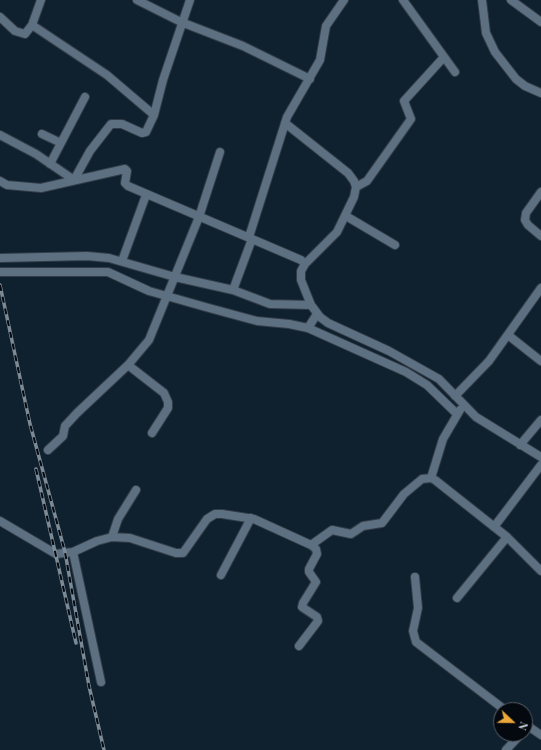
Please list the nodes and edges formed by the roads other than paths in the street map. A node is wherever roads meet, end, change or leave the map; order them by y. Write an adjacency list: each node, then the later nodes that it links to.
1 (41, 0): 11 (street)
2 (136, 0): 9 (street)
3 (190, 0): 9 (street)
4 (344, 0): 14 (street)
5 (403, 0): 12 (street)
6 (482, 0): 15 (street)
7 (511, 0): 10 (street)
8 (0, 17): 11 (street)
9 (181, 22): 14 (street); 17 (street)
10 (541, 22)
11 (32, 25): 17 (street)
12 (444, 57): 13 (street); 26 (street)
13 (455, 72)
14 (310, 79): 18 (street)
15 (541, 93)
16 (84, 97): 21 (street)
17 (154, 115): 24 (street)
18 (285, 123): 26 (street); 32 (street)
19 (42, 134): 21 (street)
20 (0, 135): 23 (street)
21 (61, 143): 23 (street)
22 (220, 152): 30 (street)
23 (50, 164): 24 (street)
24 (74, 180): 25 (street); 28 (street)
25 (0, 181)
26 (356, 187): 29 (street)
27 (541, 192): 31 (street)
28 (146, 195): 30 (street); 35 (street)
29 (346, 216): 33 (street); 36 (street)
30 (199, 217): 32 (street); 38 (street)
31 (541, 236)
32 (251, 238): 36 (street); 40 (street)
33 (395, 245)
34 (0, 258): 35 (street)
35 (122, 261): 38 (street)
36 (305, 264): 41 (street)
37 (0, 272): 38 (street)
38 (171, 287): 40 (street); 42 (street); 45 (street)
39 (541, 288): 43 (street)
40 (233, 290): 41 (street)
41 (311, 305): 42 (street)
42 (312, 322): 46 (street); 48 (street)
43 (508, 335): 44 (street); 46 (street)
44 (541, 361)
45 (128, 365): 50 (street); 52 (street)
46 (456, 396): 47 (street)
47 (463, 405): 48 (street); 51 (street)
48 (457, 414): 55 (street)
49 (541, 420): 51 (street)
50 (152, 433)
51 (520, 445): 53 (street)
52 (48, 450)
53 (541, 457)
54 (541, 465): 59 (street)
55 (430, 478): 59 (street); 62 (street)
56 (136, 490): 60 (street)
57 (252, 518): 60 (street); 62 (street); 65 (street)
58 (0, 521): 63 (street)
59 (494, 527): 61 (street)
60 (112, 537): 63 (street)
61 (508, 538): 64 (street); 67 (street)
62 (311, 545): 68 (street)
63 (73, 552): 69 (street)
64 (541, 571)
65 (221, 575)
66 (415, 577): 70 (street)
67 (457, 598)
68 (299, 646)
69 (101, 682)
70 (495, 702)
71 (514, 742): 72 (street)
72 (506, 750)

